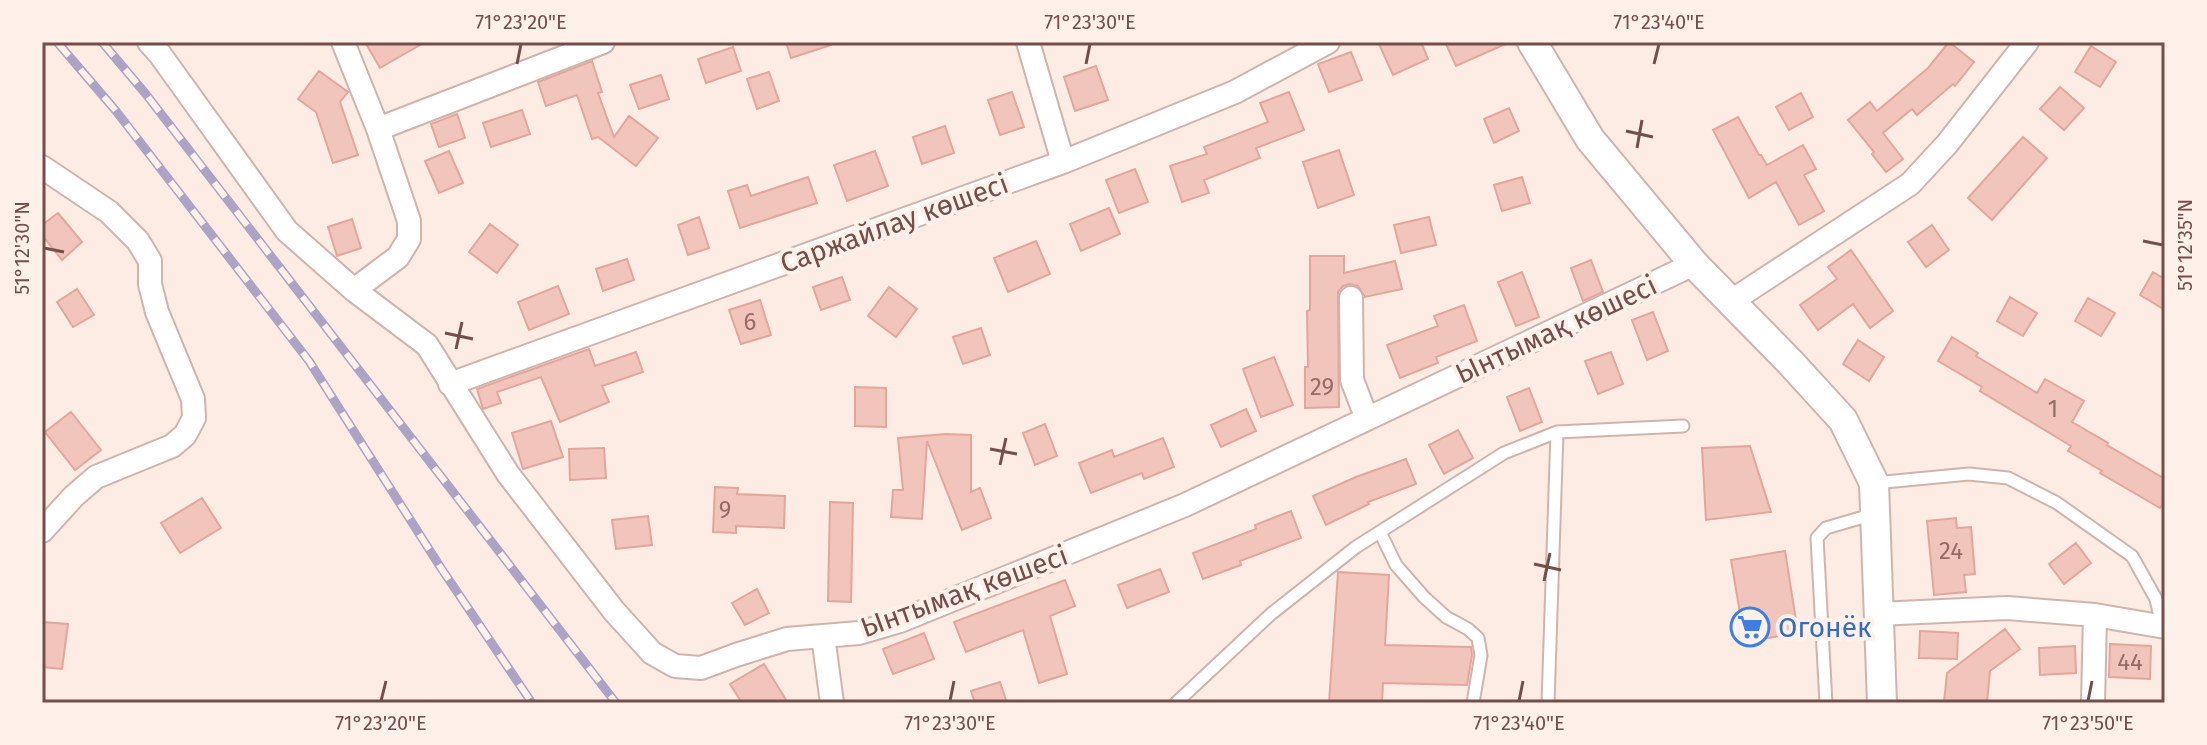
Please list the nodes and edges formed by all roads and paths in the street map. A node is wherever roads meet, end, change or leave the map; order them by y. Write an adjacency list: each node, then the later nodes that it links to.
1 (149, 42): 12 (street, Ынтымақ көшесі)
2 (343, 42): 8 (street)
3 (603, 42): 8 (street)
4 (1028, 42): 9 (street)
5 (1328, 42): 9 (street, Саржайлау көшесі)
6 (1532, 42): 11 (street)
7 (2027, 42): 14 (street)
8 (378, 129): 12 (street)
9 (1063, 162): 15 (street, Саржайлау көшесі)
10 (42, 167): 21 (street)
11 (1694, 264): 14 (street); 16 (street, Ынтымақ көшесі)
12 (354, 290): 15 (street, Ынтымақ көшесі)
13 (1351, 298): 16 (street)
14 (1730, 302): 19 (street)
15 (450, 384): 26 (street, Ынтымақ көшесі)
16 (1367, 419): 26 (street, Ынтымақ көшесі)
17 (1683, 426): 18 (lane)
18 (1557, 432): 22 (lane); 30 (lane)
19 (1874, 483): 20 (street); 25 (lane)
20 (1875, 514): 23 (street); 31 (lane)
21 (42, 531)
22 (1380, 532): 28 (lane); 29 (lane)
23 (1878, 614): 24 (street); 32 (street)
24 (2095, 615): 25 (street); 33 (street)
25 (2164, 627)
26 (823, 636): 27 (street)
27 (832, 703)
28 (1176, 703)
29 (1473, 703)
30 (1548, 703)
31 (1826, 703)
32 (1882, 703)
33 (2093, 703)

